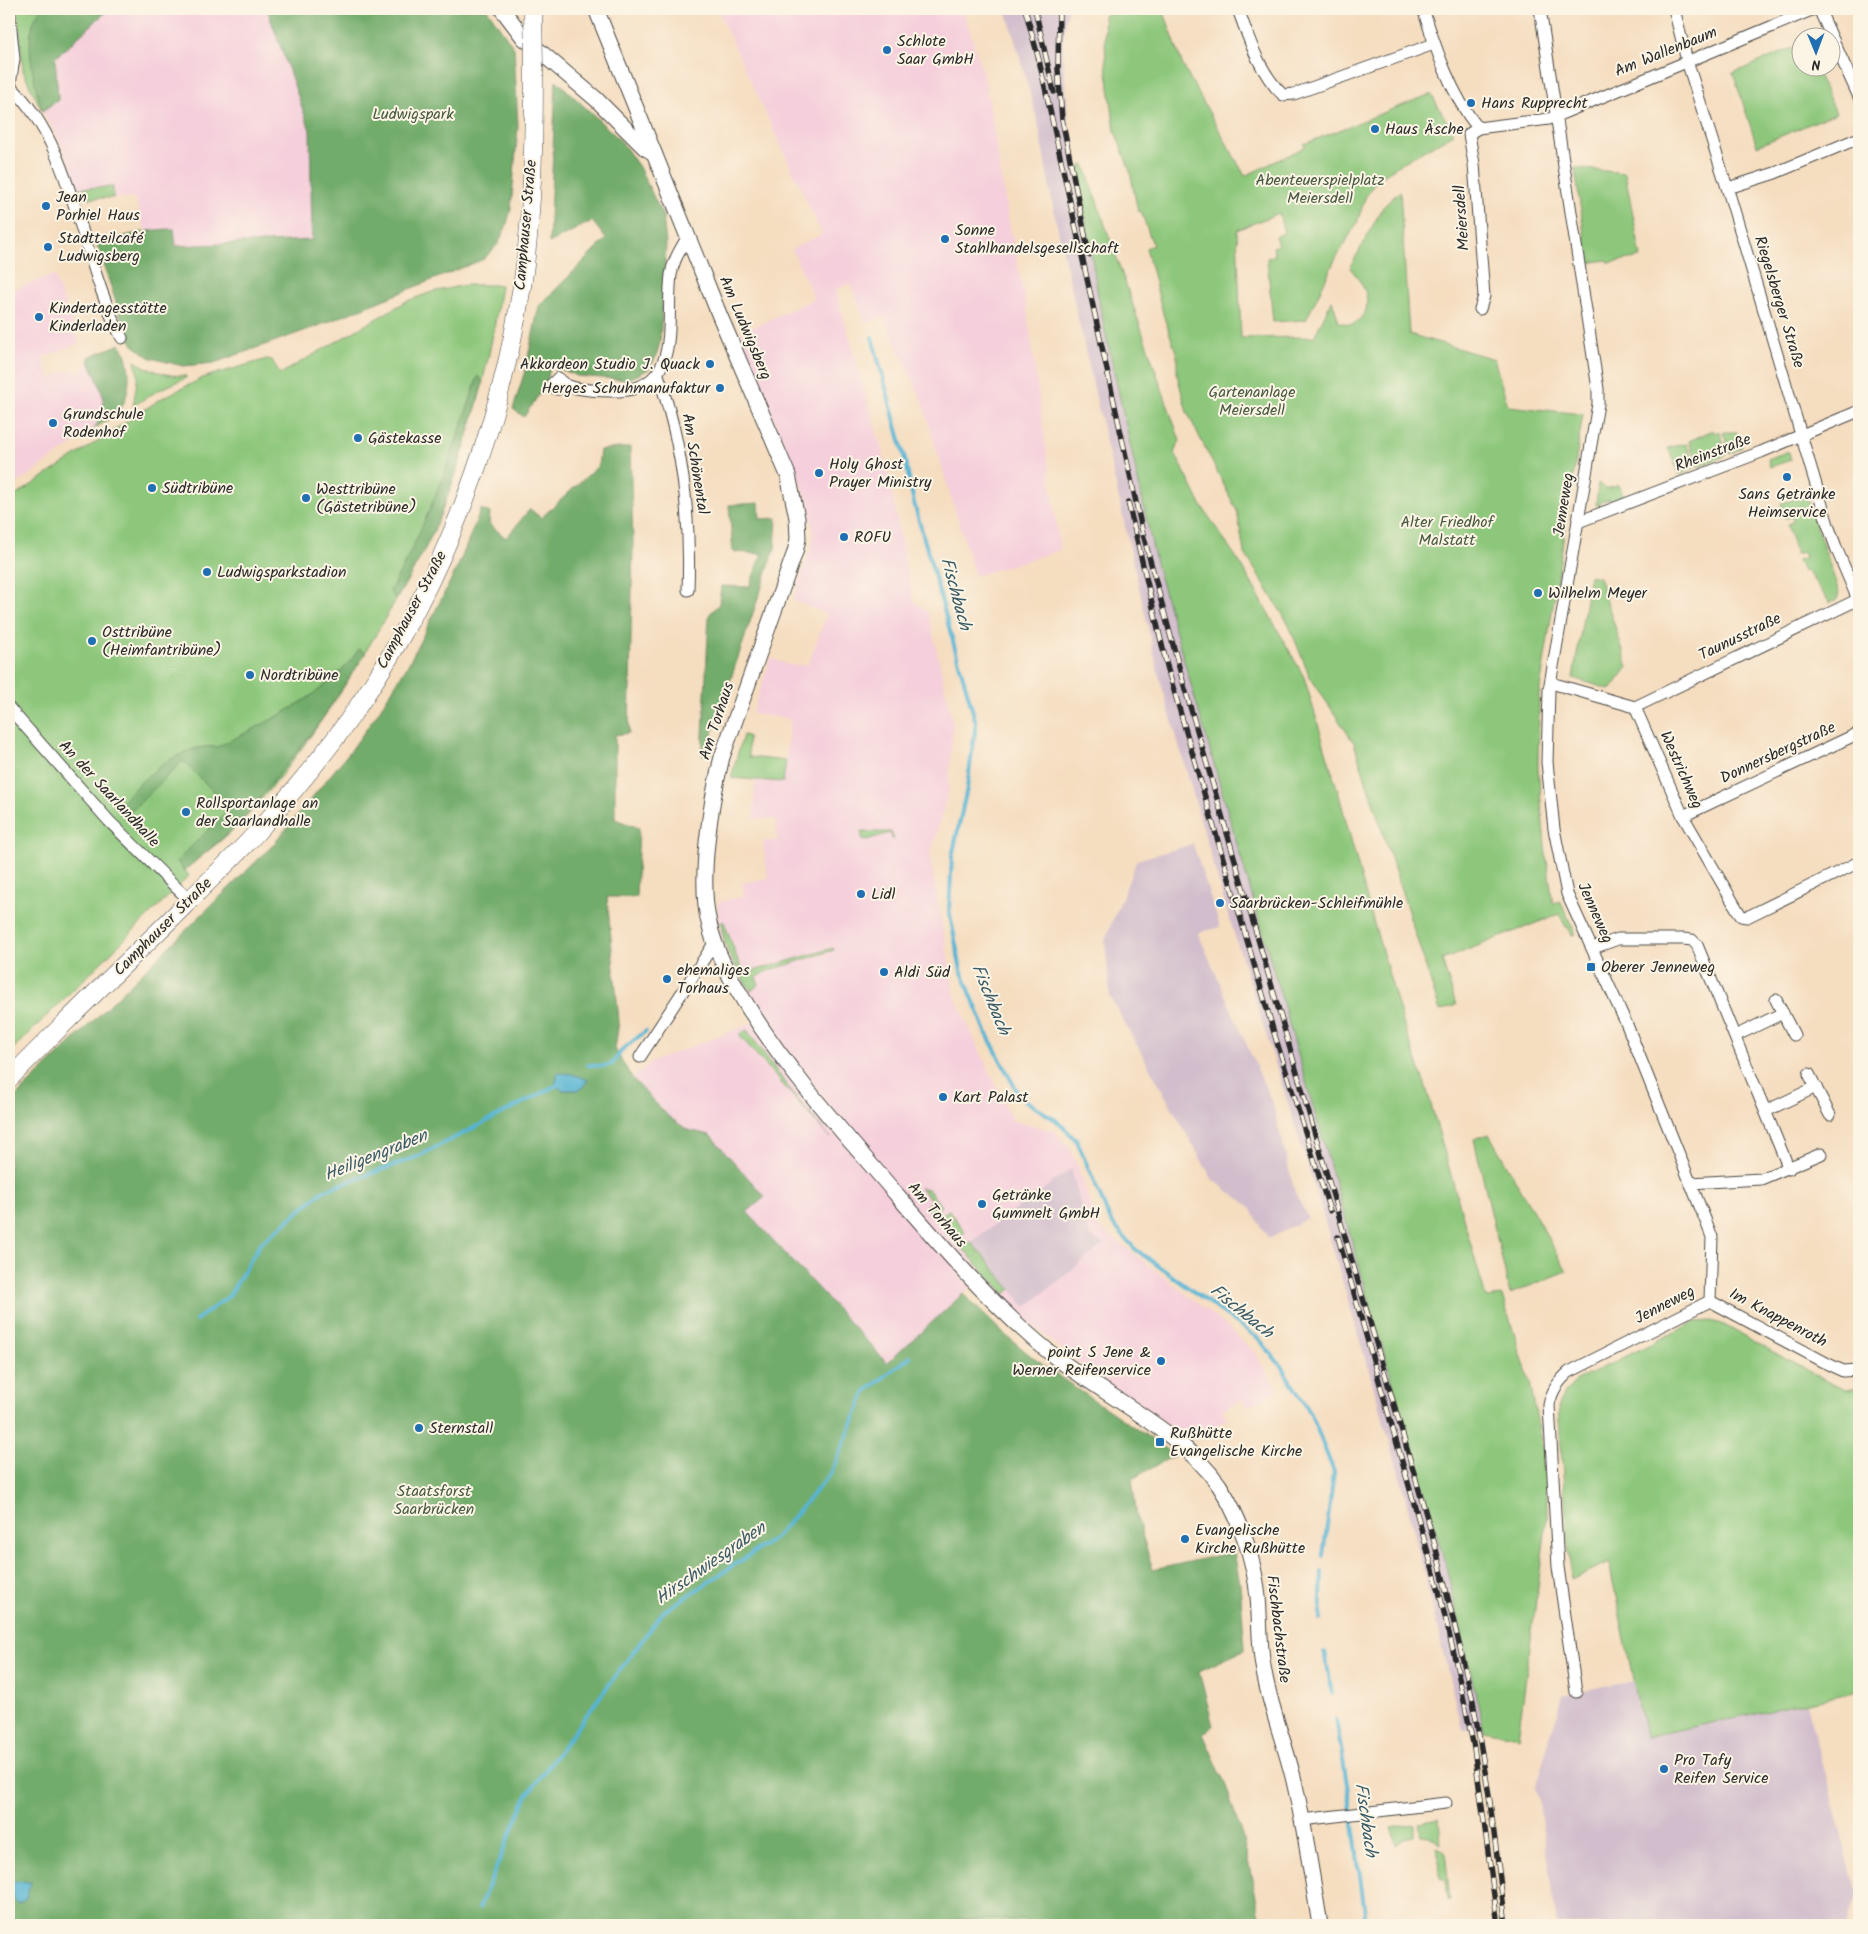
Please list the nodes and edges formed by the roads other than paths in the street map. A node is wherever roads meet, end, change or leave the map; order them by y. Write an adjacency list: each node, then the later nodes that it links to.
1 (502, 9): 17 (main road, Am Ludwigsberg)
2 (533, 9): 39 (main road, Camphauser Straße, bridge)
3 (596, 9): 15 (main road, Am Ludwigsberg)
4 (1238, 9): 11 (street)
5 (1423, 9): 11 (street)
6 (1540, 9): 16 (street, Jenneweg)
7 (1674, 9): 12 (street, Riegelsberger Straße)
8 (1814, 9): 12 (street, Am Wallenbaum)
9 (1819, 9): 14 (street)
10 (9, 10): 13 (street)
11 (1434, 44): 18 (street)
12 (1687, 61): 16 (street, Am Wallenbaum); 21 (street, Riegelsberger Straße)
13 (9, 88): 24 (street)
14 (1859, 97)
15 (638, 112): 17 (main road); 20 (main road, Am Ludwigsberg)
16 (1557, 115): 18 (street, Am Wallenbaum); 30 (street, Jenneweg)
17 (623, 125): 20 (main road, Am Ludwigsberg)
18 (1478, 128): 23 (street, Meiersdell)
19 (1859, 138): 21 (street)
20 (655, 154): 22 (main road, Am Ludwigsberg)
21 (1728, 188): 28 (street, Riegelsberger Straße)
22 (688, 236): 25 (street); 29 (main road, Am Ludwigsberg)
23 (1480, 309)
24 (122, 338)
25 (658, 375): 26 (street); 31 (street, Am Schönental)
26 (563, 384)
27 (1859, 411): 28 (street, Rheinstraße)
28 (1801, 435): 30 (street, Rheinstraße); 32 (street, Riegelsberger Straße)
29 (797, 518): 40 (main road, Am Torhaus)
30 (1578, 522): 33 (street, Jenneweg)
31 (688, 590)
32 (1859, 600): 34 (street, Taunusstraße)
33 (1551, 683): 34 (street); 41 (street, Jenneweg)
34 (1635, 707): 37 (street, Westrichweg)
35 (9, 708): 39 (street, An der Saarlandhalle)
36 (1859, 732): 37 (street, Donnersbergstraße)
37 (1683, 816): 38 (street, Westrichweg)
38 (1859, 862)
39 (189, 900): 48 (main road, Camphauser Straße)
40 (714, 942): 46 (street); 57 (main road, Am Torhaus)
41 (1592, 948): 45 (street); 54 (street, Jenneweg)
42 (1776, 1000): 43 (street)
43 (1783, 1013): 44 (street); 45 (street)
44 (1794, 1035)
45 (1735, 1036): 50 (street)
46 (640, 1057)
47 (1809, 1074): 49 (street)
48 (9, 1079)
49 (1816, 1087): 50 (street); 51 (street)
50 (1766, 1110): 53 (street)
51 (1830, 1115)
52 (1821, 1154): 53 (street)
53 (1790, 1169): 54 (street)
54 (1690, 1183): 55 (street, Jenneweg)
55 (1710, 1301): 56 (street, Im Knappenroth); 58 (street, Jenneweg)
56 (1859, 1370)
57 (1193, 1456): 60 (main road, Fischbachstraße)
58 (1576, 1692)
59 (1446, 1803): 60 (street)
60 (1302, 1820): 61 (main road, Fischbachstraße)
61 (1320, 1925)

